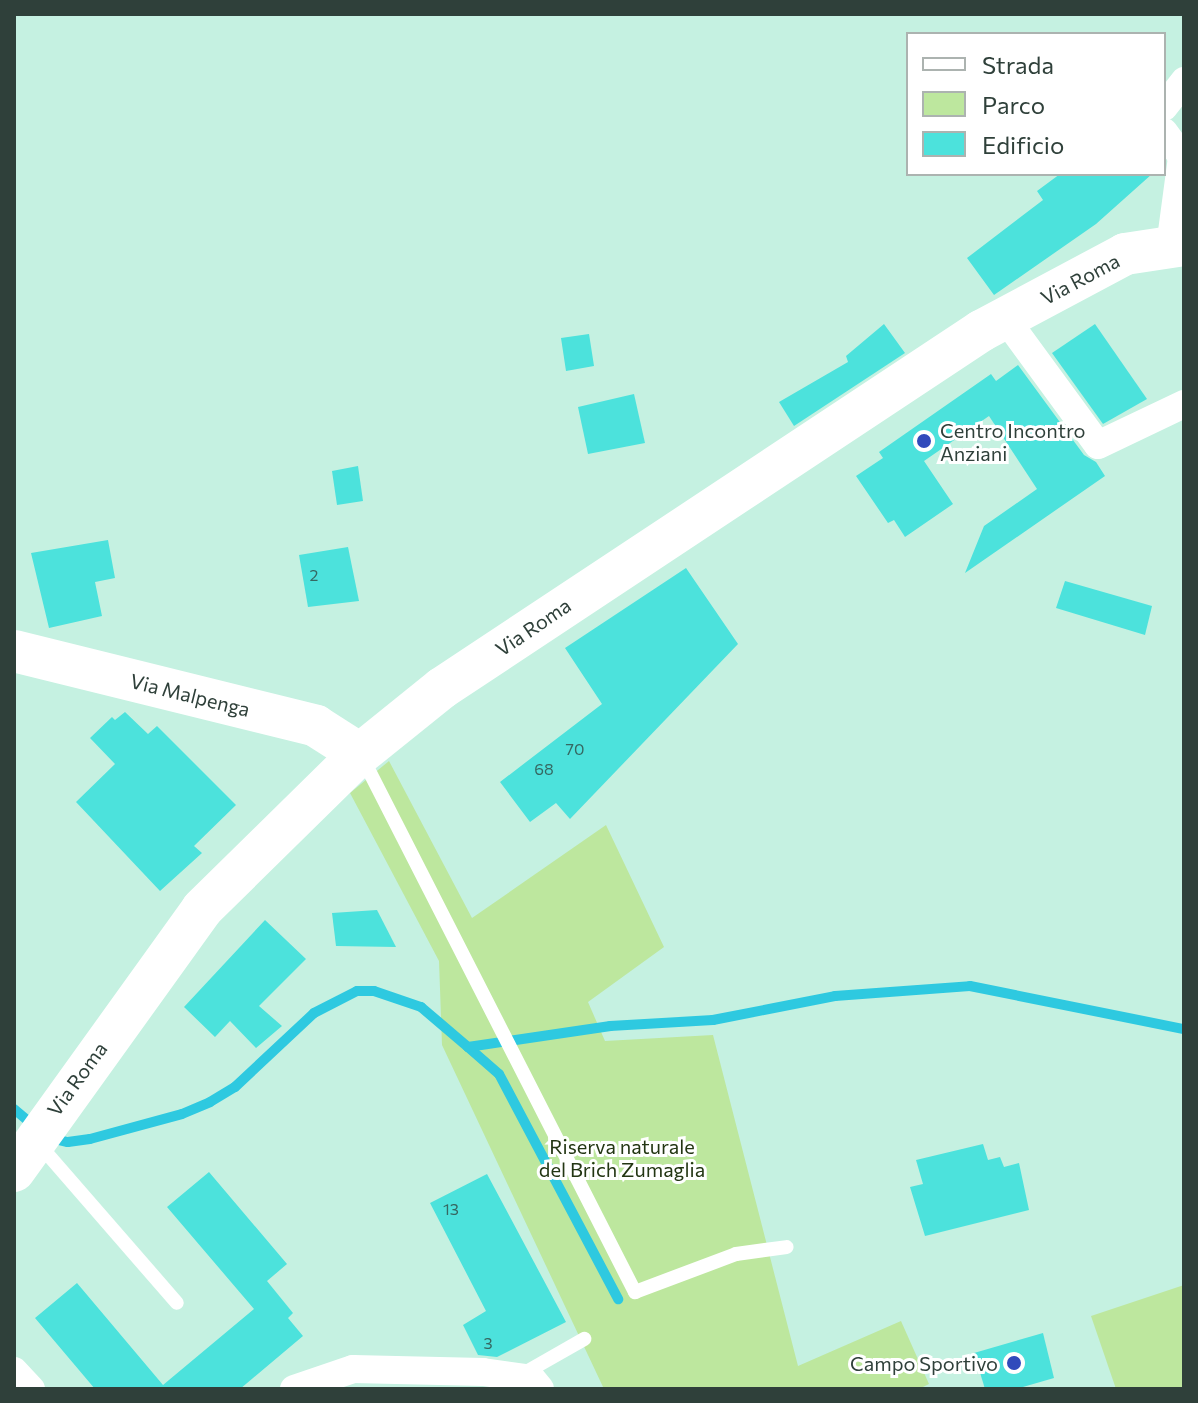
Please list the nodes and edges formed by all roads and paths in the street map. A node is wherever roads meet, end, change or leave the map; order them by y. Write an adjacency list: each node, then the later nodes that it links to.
1 (1184, 81): 2 (street)
2 (1166, 104)
3 (1166, 135): 4 (street)
4 (1177, 246): 5 (street, Via Roma)
5 (1005, 318): 6 (street); 8 (street, Via Roma)
6 (1184, 404)
7 (14, 651): 8 (street, Via Malpenga)
8 (360, 754): 9 (street, Via Roma); 10 (lane)
9 (33, 1142): 11 (lane)
10 (787, 1247)
11 (177, 1303)
12 (584, 1339): 14 (lane)
13 (14, 1371): 15 (street)
14 (528, 1383): 16 (street)
15 (31, 1389)
16 (294, 1389)

